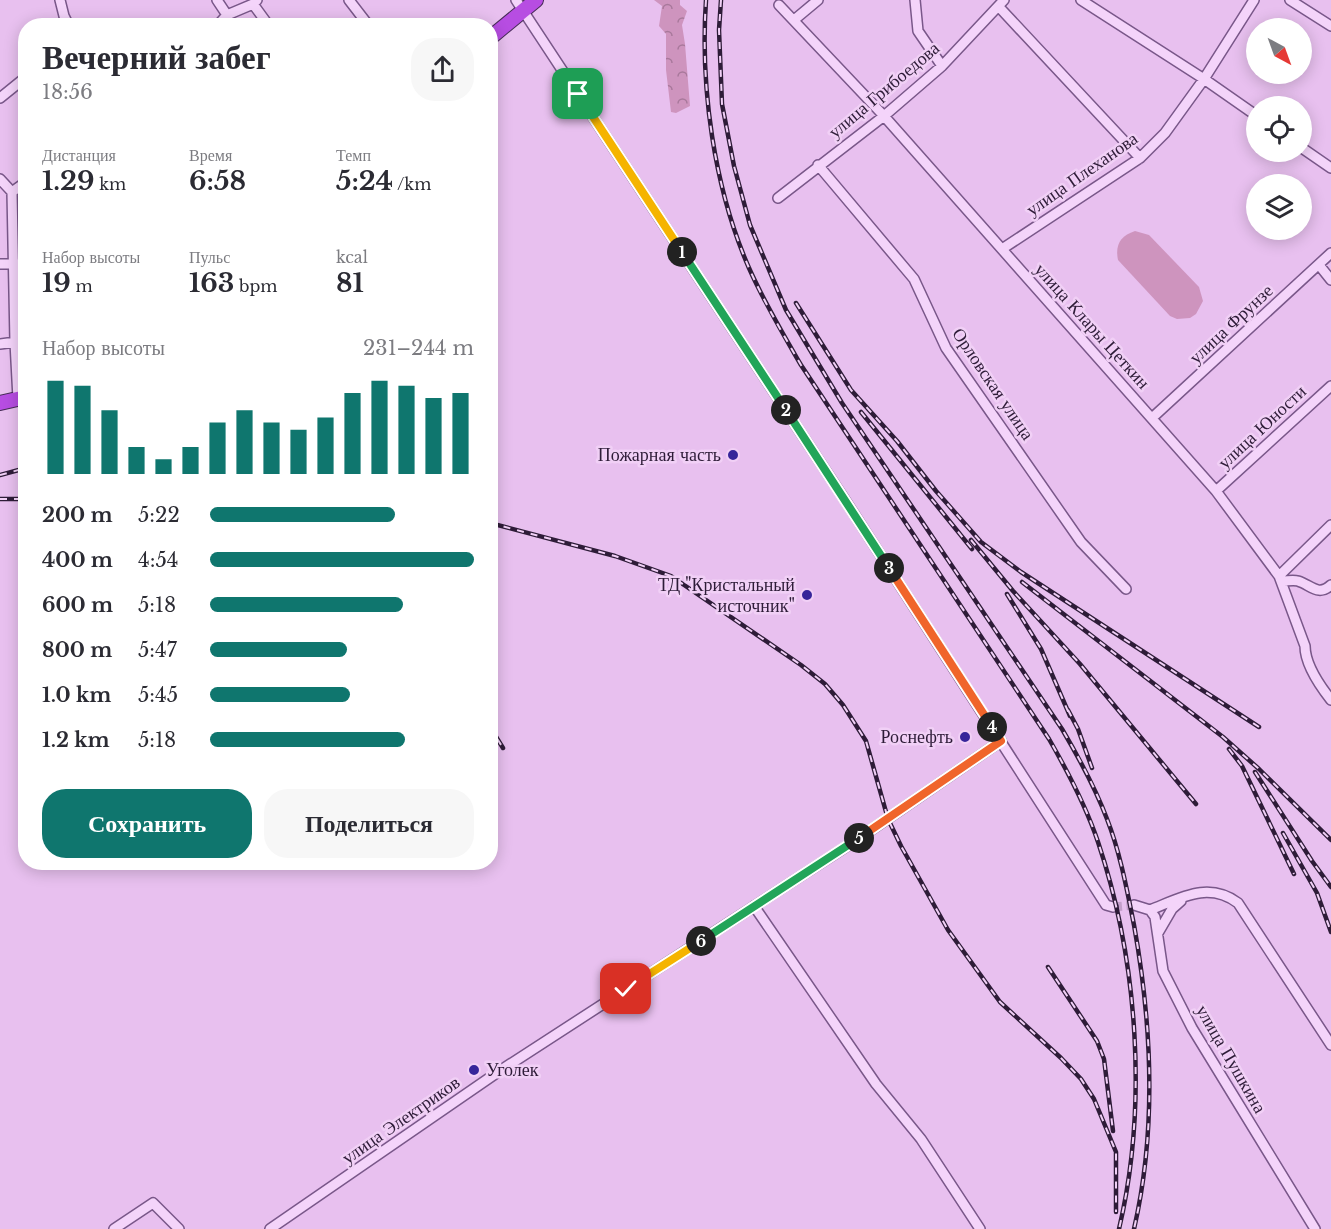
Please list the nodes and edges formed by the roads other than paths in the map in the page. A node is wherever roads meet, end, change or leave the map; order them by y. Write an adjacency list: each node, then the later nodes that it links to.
1 (60, 0): 15 (street)
2 (217, 0): 14 (street)
3 (349, 0): 18 (street)
4 (536, 0): 12 (highway)
5 (818, 0): 19 (street)
6 (915, 0): 22 (street)
7 (1081, 0): 23 (street)
8 (1254, 0): 23 (street, улица Плеханова)
9 (1290, 0): 20 (street)
10 (255, 2): 14 (street); 17 (street)
11 (1002, 3): 22 (street, улица Грибоедова); 29 (street)
12 (519, 5): 21 (highway); 56 (street)
13 (779, 5): 19 (street, улица Клары Цеткин)
14 (227, 15): 16 (street)
15 (65, 18)
16 (224, 18)
17 (264, 18)
18 (363, 18)
19 (794, 20): 27 (street, улица Клары Цеткин)
20 (1331, 26)
21 (498, 29)
22 (942, 66): 27 (street, улица Грибоедова)
23 (1204, 79): 26 (street); 29 (street, улица Плеханова)
24 (18, 83): 25 (street)
25 (0, 98)
26 (1246, 108)
27 (884, 116): 30 (street, улица Грибоедова); 36 (street, улица Клары Цеткин)
28 (1312, 155): 31 (street)
29 (1140, 158): 36 (street, улица Плеханова)
30 (818, 165): 35 (street, улица Грибоедова); 54 (street, Орловская улица)
31 (1331, 168)
32 (0, 180): 34 (street)
33 (18, 188): 34 (street)
34 (12, 192): 39 (street)
35 (778, 198)
36 (1002, 249): 49 (street, улица Клары Цеткин)
37 (1331, 253): 41 (street, улица Фрунзе)
38 (0, 264): 39 (street)
39 (14, 264): 40 (street); 43 (street)
40 (18, 264)
41 (1318, 265): 42 (street); 49 (street, улица Фрунзе)
42 (1331, 280)
43 (15, 342): 44 (street); 45 (street)
44 (0, 344)
45 (18, 366)
46 (1331, 386): 50 (street, улица Юности)
47 (18, 399): 48 (highway)
48 (0, 403)
49 (1152, 418): 50 (street, улица Клары Цеткин)
50 (1216, 491): 52 (street, улица Клары Цеткин)
51 (1331, 525): 52 (street)
52 (1281, 579): 53 (street); 55 (street, улица Клары Цеткин)
53 (1331, 585)
54 (1126, 589)
55 (1331, 700)
56 (1001, 741): 59 (street, улица Электриков); 60 (street)
57 (1192, 894): 61 (street); 62 (street); 63 (street)
58 (1134, 905): 61 (street)
59 (754, 906): 66 (street, улица Электриков); 67 (street)
60 (1113, 907)
61 (1150, 910): 62 (street, улица Пушкина)
62 (1158, 933): 68 (street, улица Пушкина)
63 (1331, 1045)
64 (114, 1229): 65 (street)
65 (179, 1229)
66 (270, 1229)
67 (980, 1229)
68 (1315, 1229)

